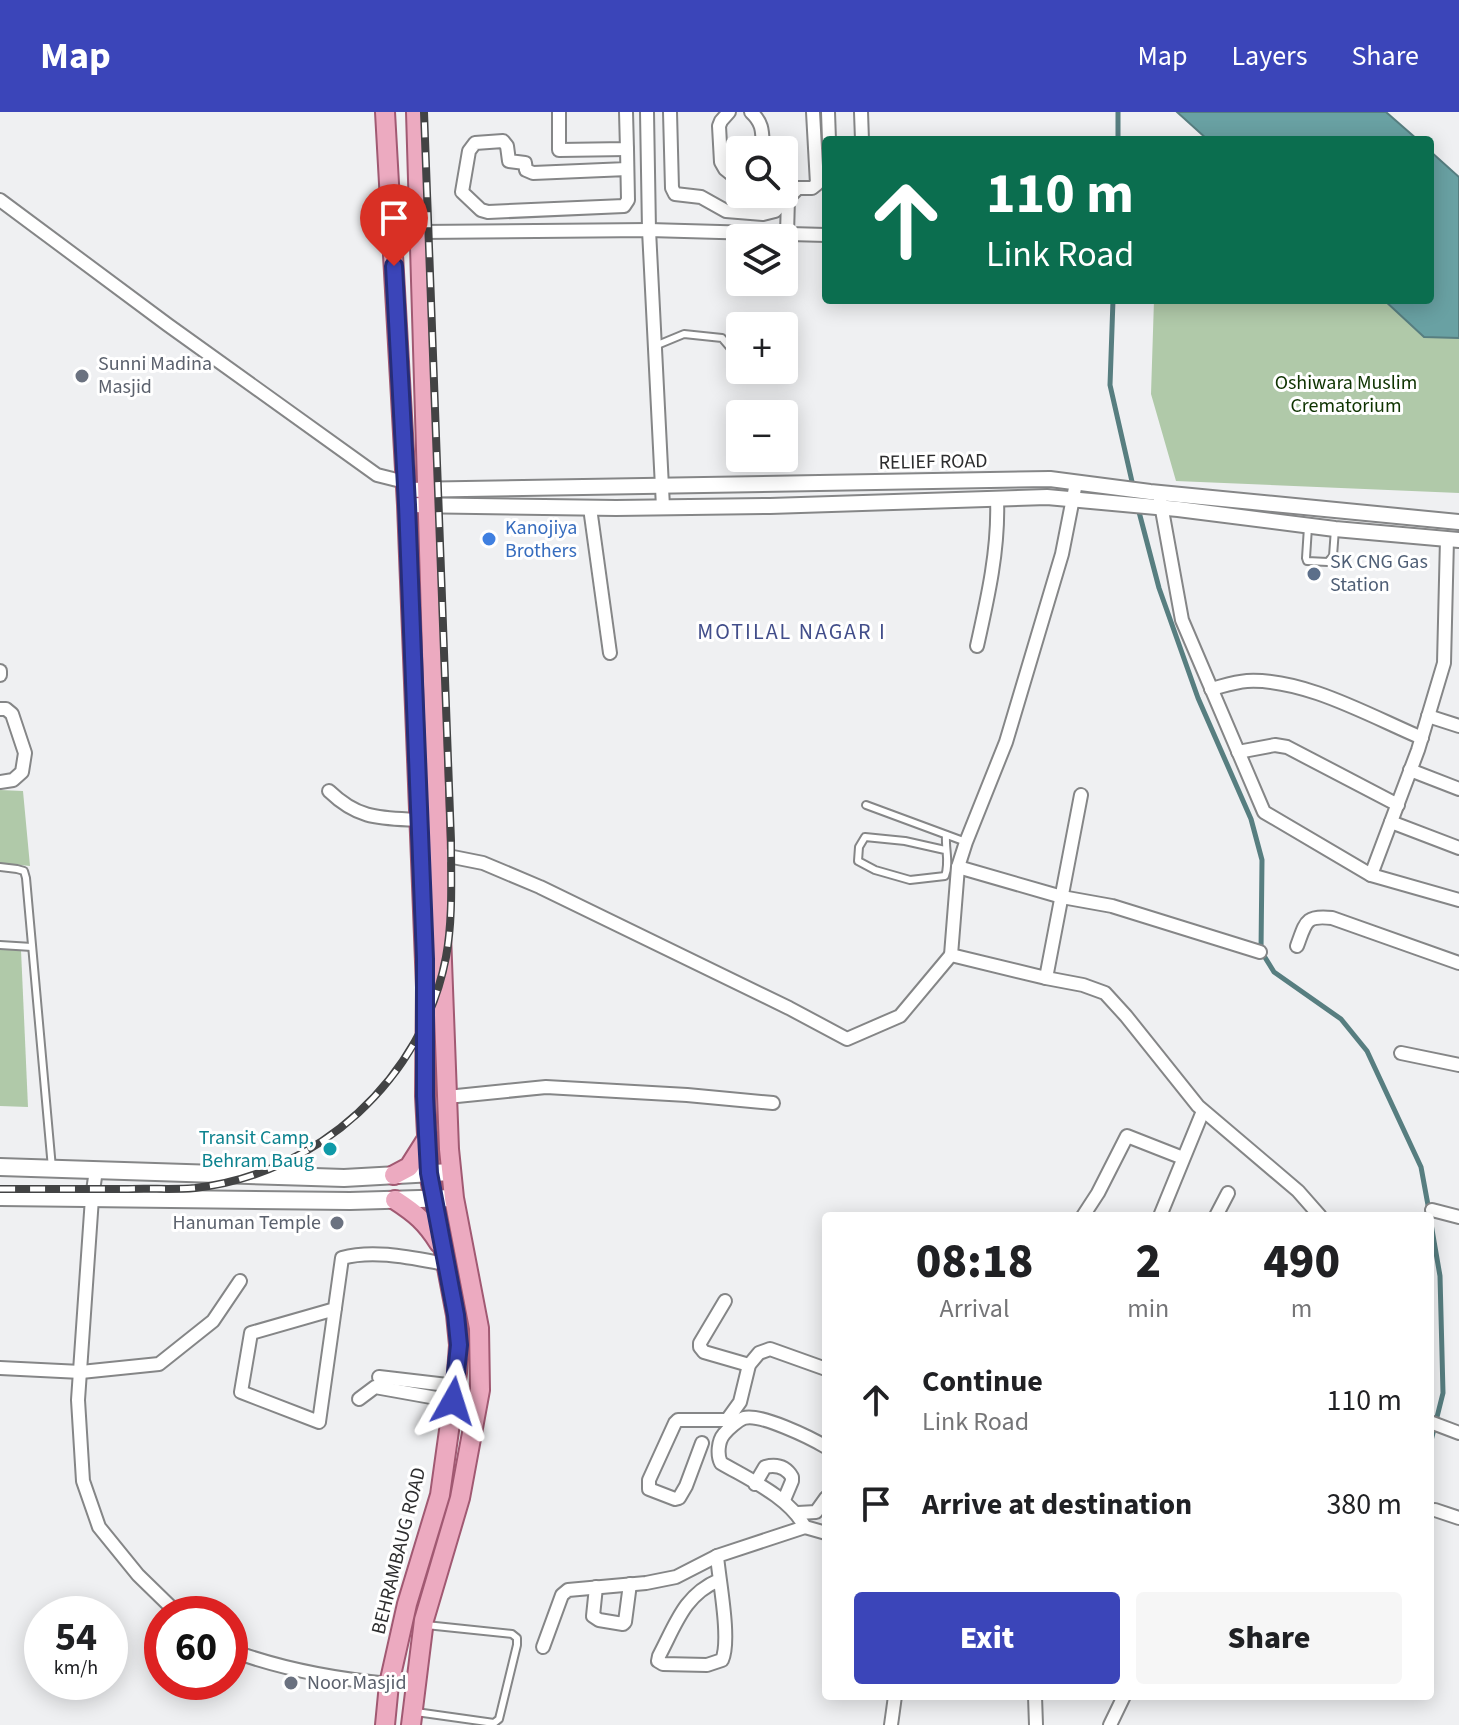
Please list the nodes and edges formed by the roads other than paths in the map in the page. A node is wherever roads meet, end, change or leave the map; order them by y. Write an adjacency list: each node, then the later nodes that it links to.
1 (385, 112): 34 (main road, BEHRAMBAUG ROAD)
2 (416, 112): 25 (main road, BEHRAMBAUG ROAD)
3 (559, 112): 16 (street)
4 (626, 112): 15 (street)
5 (647, 112): 24 (street)
6 (670, 112): 22 (street)
7 (729, 112): 18 (street)
8 (751, 112): 12 (street)
9 (813, 112): 20 (street)
10 (828, 112): 13 (street)
11 (861, 112): 14 (street)
12 (762, 136)
13 (829, 136)
14 (862, 136)
15 (627, 149): 16 (street); 17 (street)
16 (559, 150): 19 (street)
17 (627, 169): 19 (street); 19 (street)
18 (726, 170)
19 (559, 172)
20 (798, 188)
21 (0, 200): 34 (street)
22 (715, 205): 23 (street); 26 (street)
23 (778, 208)
24 (649, 230): 25 (street); 26 (street); 31 (street)
25 (420, 232): 36 (main road, BEHRAMBAUG ROAD)
26 (714, 232): 27 (street)
27 (726, 232)
28 (798, 234): 29 (street)
29 (822, 235)
30 (726, 343): 31 (lane)
31 (655, 346): 33 (street)
32 (1076, 483): 33 (street, RELIEF ROAD); 35 (street, RELIEF ROAD); 38 (street)
33 (663, 487): 36 (street, RELIEF ROAD); 40 (street)
34 (406, 492): 36 (street, RELIEF ROAD); 67 (main road, BEHRAMBAUG ROAD)
35 (1094, 493): 38 (street, RELIEF ROAD); 39 (street, RELIEF ROAD)
36 (429, 497): 41 (street, RELIEF ROAD); 73 (main road, BEHRAMBAUG ROAD)
37 (997, 499): 38 (street, RELIEF ROAD); 40 (street, RELIEF ROAD); 50 (street)
38 (1073, 499): 70 (street)
39 (1155, 500): 42 (street, RELIEF ROAD); 44 (street, RELIEF ROAD); 54 (street)
40 (663, 507): 41 (street, RELIEF ROAD)
41 (590, 508): 51 (street)
42 (1364, 512): 43 (street, RELIEF ROAD); 46 (street)
43 (1459, 522)
44 (1308, 527): 45 (street, RELIEF ROAD); 45 (lane)
45 (1335, 529): 46 (street, RELIEF ROAD)
46 (1363, 532): 47 (street, RELIEF ROAD)
47 (1453, 540): 48 (street)
48 (1444, 617): 49 (street); 52 (street)
49 (1459, 618)
50 (977, 646)
51 (610, 653)
52 (1444, 663): 53 (street); 56 (street)
53 (1459, 667)
54 (1211, 689): 58 (street); 59 (street)
55 (0, 709): 61 (street)
56 (1428, 716): 57 (street); 58 (street)
57 (1459, 726)
58 (1422, 738): 60 (street)
59 (1238, 752): 66 (street); 76 (street)
60 (1410, 770): 62 (street); 66 (street)
61 (0, 782)
62 (1459, 789)
63 (329, 791): 67 (street)
64 (1081, 795): 77 (street)
65 (866, 805): 69 (lane)
66 (1398, 805): 68 (street)
67 (419, 820): 91 (main road, BEHRAMBAUG ROAD)
68 (1391, 822): 71 (street); 76 (street)
69 (946, 835): 70 (lane); 72 (lane)
70 (966, 842): 75 (street)
71 (1459, 848)
72 (945, 850): 72 (lane)
73 (438, 854): 83 (street); 88 (main road, BEHRAMBAUG ROAD)
74 (0, 867): 81 (lane)
75 (958, 867): 77 (street); 83 (street)
76 (1371, 875): 78 (street)
77 (1062, 897): 82 (street); 85 (street)
78 (1459, 900)
79 (0, 945): 81 (lane)
80 (1297, 946): 84 (street)
81 (32, 947): 94 (lane)
82 (1260, 952)
83 (951, 955): 85 (street)
84 (1459, 963)
85 (1046, 978): 90 (street)
86 (1401, 1053): 87 (street)
87 (1459, 1065)
88 (447, 1097): 89 (street); 96 (main road, BEHRAMBAUG ROAD)
89 (773, 1103)
90 (1203, 1111): 92 (street); 109 (street)
91 (428, 1144): 97 (main road, BEHRAMBAUG ROAD); 98 (main road)
92 (1183, 1158): 106 (street); 107 (street)
93 (0, 1167): 94 (main road)
94 (52, 1168): 95 (main road)
95 (96, 1170): 98 (main road); 101 (street)
96 (451, 1172): 97 (main road); 102 (main road, BEHRAMBAUG ROAD)
97 (429, 1173): 98 (main road); 103 (main road, BEHRAMBAUG ROAD)
98 (394, 1175)
99 (1228, 1193): 108 (street)
100 (0, 1197): 101 (main road)
101 (92, 1198): 104 (main road); 118 (street)
102 (454, 1198): 103 (main road); 139 (main road, BEHRAMBAUG ROAD)
103 (433, 1199): 104 (main road); 111 (main road, BEHRAMBAUG ROAD)
104 (395, 1200): 111 (main road)
105 (1432, 1210): 110 (street)
106 (1086, 1212)
107 (1162, 1212)
108 (1218, 1212)
109 (1316, 1212)
110 (1459, 1217)
111 (444, 1256): 114 (street); 120 (main road, BEHRAMBAUG ROAD)
112 (240, 1281): 118 (street)
113 (725, 1301): 115 (street)
114 (335, 1309): 114 (street)
115 (749, 1365): 117 (street); 124 (street)
116 (0, 1368): 118 (street)
117 (822, 1368)
118 (81, 1372): 138 (street)
119 (379, 1377): 120 (street)
120 (454, 1394): 121 (street); 142 (main road, BEHRAMBAUG ROAD)
121 (359, 1399)
122 (1434, 1423): 123 (street)
123 (1459, 1432)
124 (702, 1443)
125 (822, 1445): 126 (street)
126 (755, 1484): 127 (street); 127 (street)
127 (784, 1500): 130 (street)
128 (822, 1504): 130 (street)
129 (1435, 1510): 131 (street)
130 (798, 1513): 132 (street)
131 (1459, 1518)
132 (805, 1527): 133 (street); 134 (street)
133 (822, 1532)
134 (717, 1556): 135 (street); 136 (street)
135 (719, 1580): 135 (street)
136 (630, 1584): 137 (street); 137 (street)
137 (596, 1587): 140 (street)
138 (160, 1596)
139 (424, 1625): 146 (main road, BEHRAMBAUG ROAD); 146 (lane)
140 (543, 1647)
141 (248, 1657): 142 (street)
142 (389, 1684): 147 (main road, BEHRAMBAUG ROAD)
143 (894, 1700): 148 (street)
144 (1035, 1700): 149 (street)
145 (1122, 1700): 150 (street)
146 (412, 1718)
147 (385, 1725)
148 (891, 1725)
149 (1036, 1725)
150 (1110, 1725)

